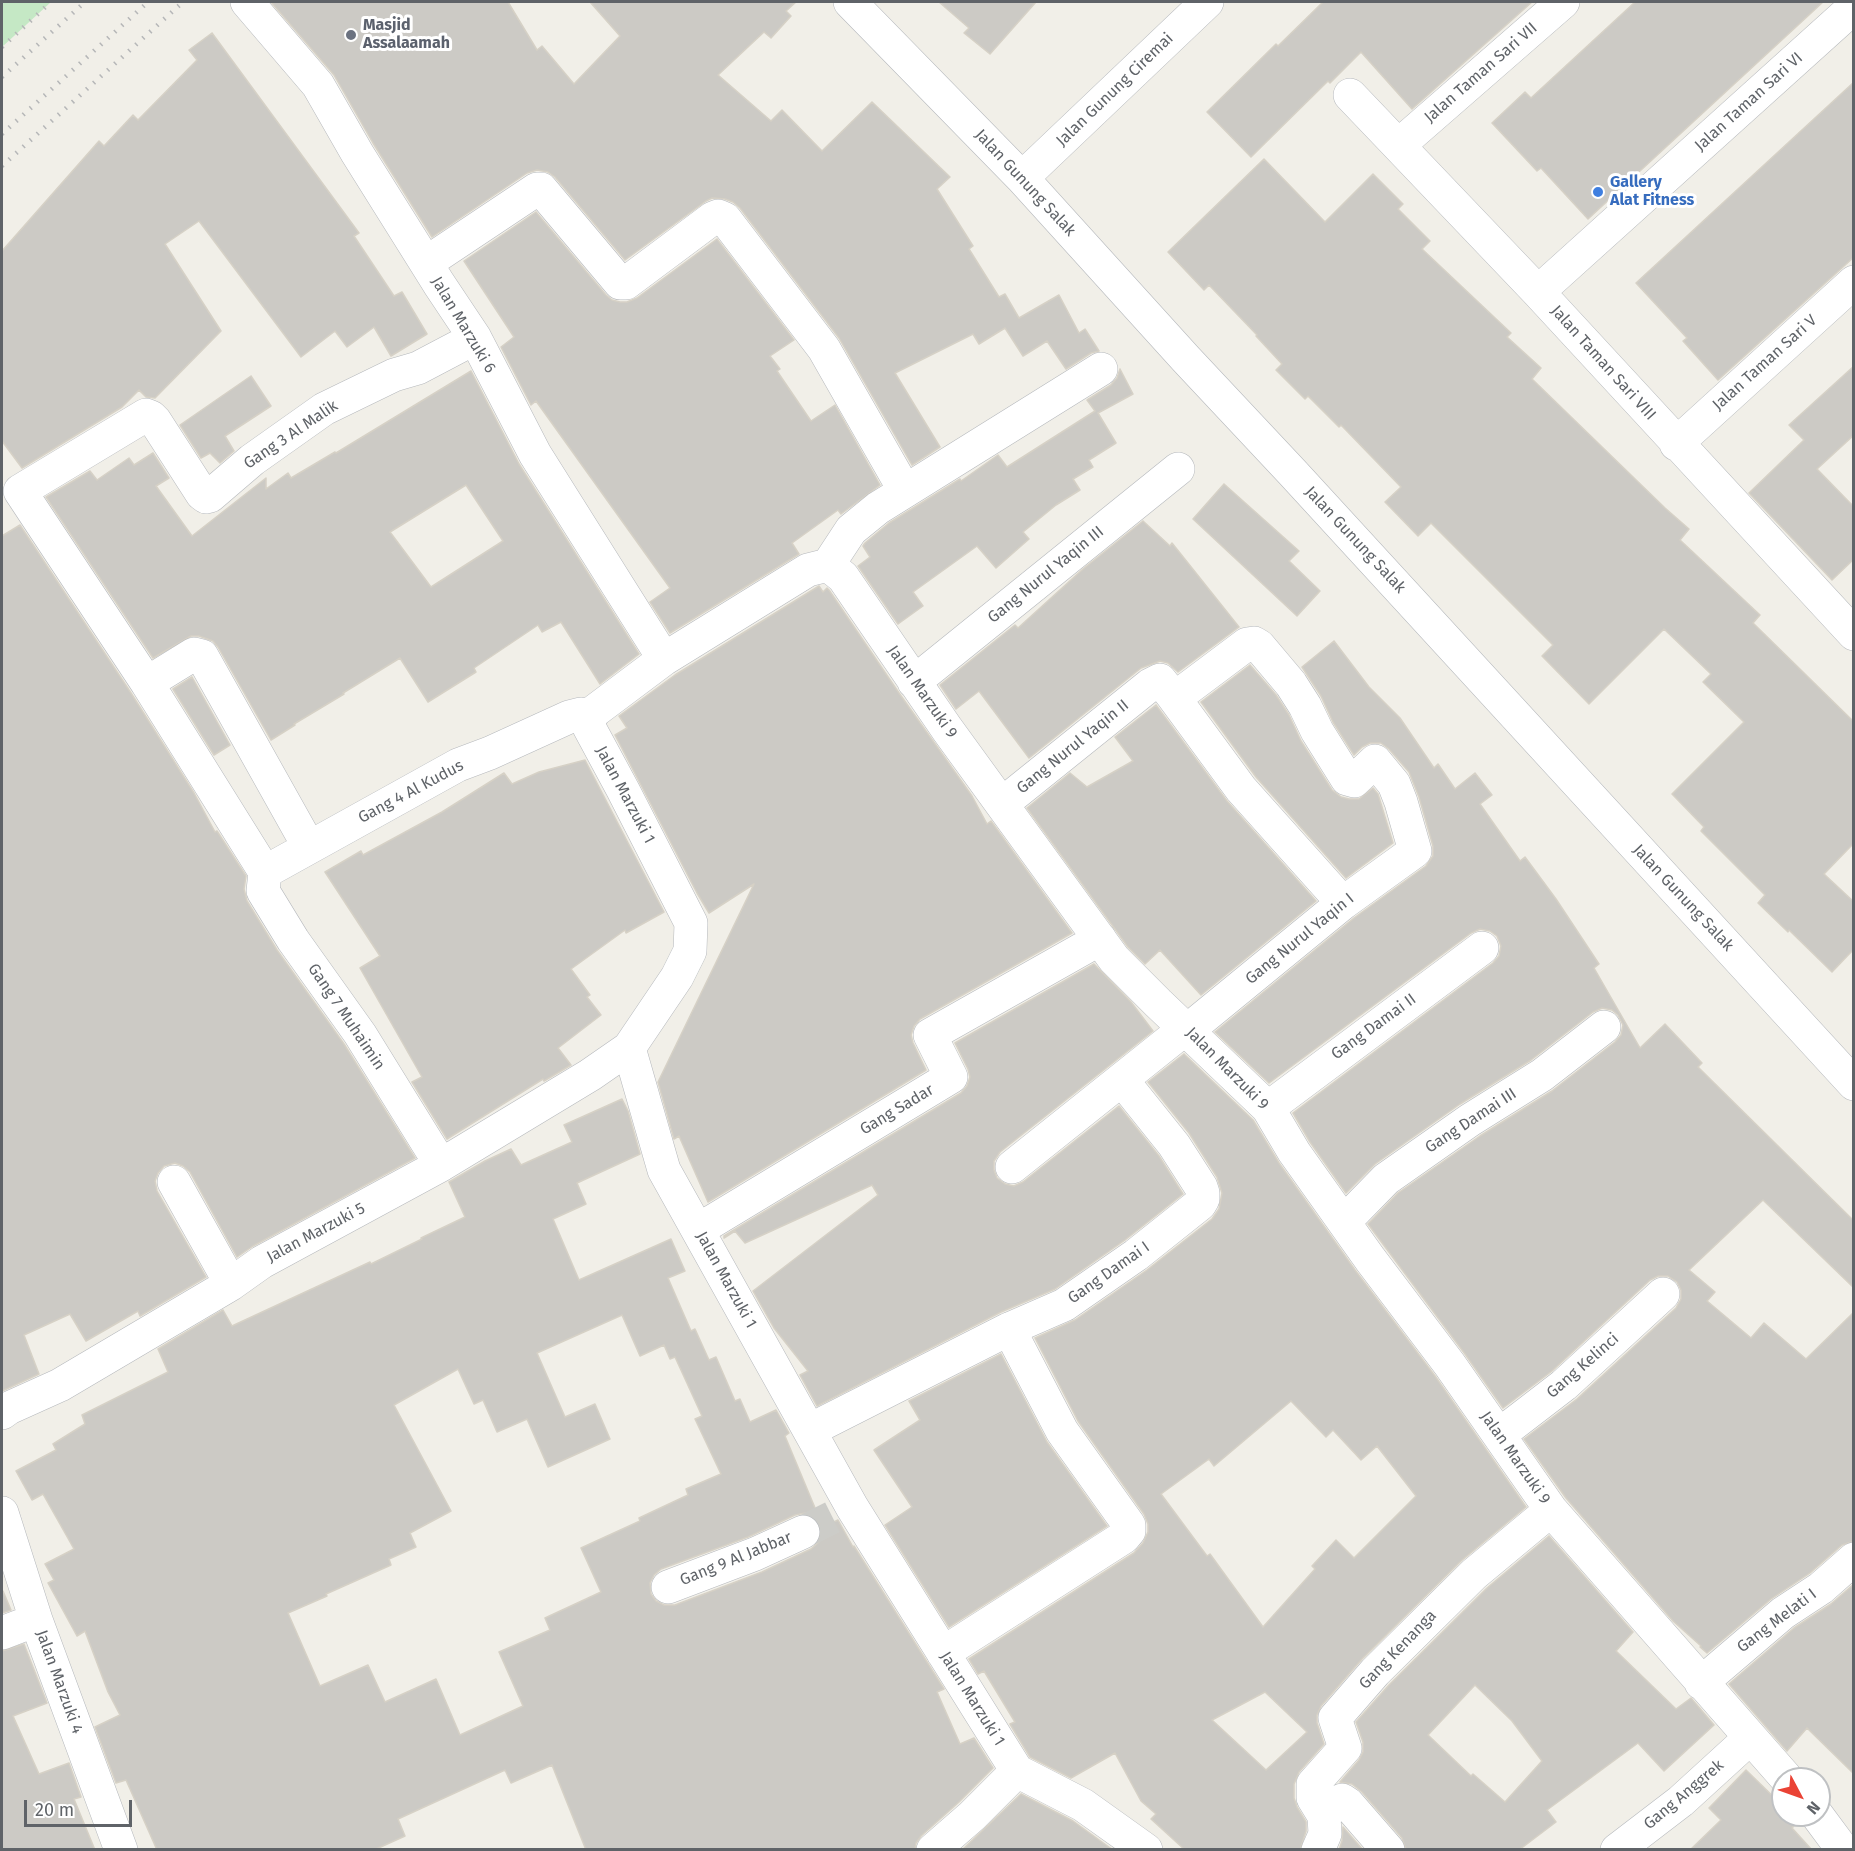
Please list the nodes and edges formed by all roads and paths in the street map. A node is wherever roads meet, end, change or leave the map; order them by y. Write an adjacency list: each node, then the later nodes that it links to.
1 (247, 2): 9 (street, Jalan Marzuki 6)
2 (850, 2): 8 (street, Jalan Gunung Salak)
3 (1207, 2): 8 (street, Jalan Gunung Ciremai)
4 (1563, 2): 7 (street, Jalan Taman Sari VII)
5 (1854, 8): 11 (street, Jalan Taman Sari VI)
6 (1350, 95): 7 (street, Jalan Taman Sari VIII)
7 (1399, 145): 11 (street, Jalan Taman Sari VIII)
8 (1022, 178): 36 (street, Jalan Gunung Salak)
9 (426, 263): 12 (street, Jalan Marzuki 6); 16 (street)
10 (1854, 282): 14 (street, Jalan Taman Sari V)
11 (1538, 292): 14 (street, Jalan Taman Sari VIII)
12 (475, 338): 17 (street, Gang 3 Al Malik); 20 (street, Jalan Marzuki 6)
13 (1101, 369): 16 (street)
14 (1676, 444): 19 (street, Jalan Taman Sari VIII)
15 (1178, 469): 21 (street, Gang Nurul Yaqin III)
16 (905, 491): 18 (street)
17 (11, 498): 22 (street)
18 (828, 565): 20 (street); 21 (street, Jalan Marzuki 9)
19 (1847, 614)
20 (664, 659): 24 (street)
21 (914, 682): 25 (street, Jalan Marzuki 9)
22 (147, 683): 26 (street); 28 (street)
23 (1158, 692): 25 (street, Gang Nurul Yaqin II); 27 (street, Gang Nurul Yaqin II); 29 (street)
24 (589, 718): 26 (street, Gang 4 Al Kudus); 34 (street, Jalan Marzuki 1)
25 (1002, 804): 30 (street, Jalan Marzuki 9)
26 (309, 847): 28 (street, Gang 4 Al Kudus)
27 (1415, 851): 29 (street, Gang Nurul Yaqin I)
28 (267, 871): 38 (street, Gang 7 Muhaimin)
29 (1343, 903): 33 (street, Gang Nurul Yaqin I)
30 (1100, 939): 33 (street, Jalan Marzuki 9); 42 (street, Gang Sadar)
31 (1482, 948): 37 (street, Gang Damai II)
32 (1604, 1027): 41 (street, Gang Damai III)
33 (1187, 1029): 35 (street); 37 (street, Jalan Marzuki 9)
34 (629, 1048): 38 (street, Jalan Marzuki 5); 42 (street, Jalan Marzuki 1)
35 (1122, 1080): 39 (street); 45 (street, Gang Damai I)
36 (1854, 1084)
37 (1268, 1108): 41 (street, Jalan Marzuki 9)
38 (441, 1165): 43 (street, Jalan Marzuki 5)
39 (1012, 1167)
40 (174, 1182): 43 (street)
41 (1344, 1222): 48 (street, Jalan Marzuki 9)
42 (698, 1230): 47 (street, Jalan Marzuki 1)
43 (231, 1284): 46 (street, Jalan Marzuki 5)
44 (1663, 1294): 48 (street, Gang Kelinci)
45 (1009, 1329): 47 (street, Gang Damai I); 56 (street)
46 (2, 1413)
47 (810, 1430): 56 (street, Jalan Marzuki 1)
48 (1499, 1435): 49 (street, Jalan Marzuki 9)
49 (1551, 1510): 57 (street, Jalan Marzuki 9); 61 (street, Gang Kenanga)
50 (2, 1513): 54 (street, Jalan Marzuki 4)
51 (803, 1532): 53 (street, Gang 9 Al Jabbar)
52 (1854, 1559): 57 (street, Gang Melati I)
53 (668, 1587)
54 (36, 1620): 55 (street); 64 (street, Jalan Marzuki 4)
55 (2, 1633)
56 (943, 1653): 60 (street, Jalan Marzuki 1)
57 (1701, 1683): 58 (street, Jalan Marzuki 9)
58 (1750, 1738): 59 (street, Jalan Marzuki 9); 68 (street, Gang Anggrek)
59 (1775, 1767)
60 (1017, 1771): 63 (street); 65 (street)
61 (1324, 1816): 66 (street); 67 (street)
62 (1826, 1827): 69 (street)
63 (1130, 1845)
64 (121, 1850)
65 (933, 1850)
66 (1318, 1850)
67 (1388, 1850)
68 (1617, 1850)
69 (1843, 1850)

